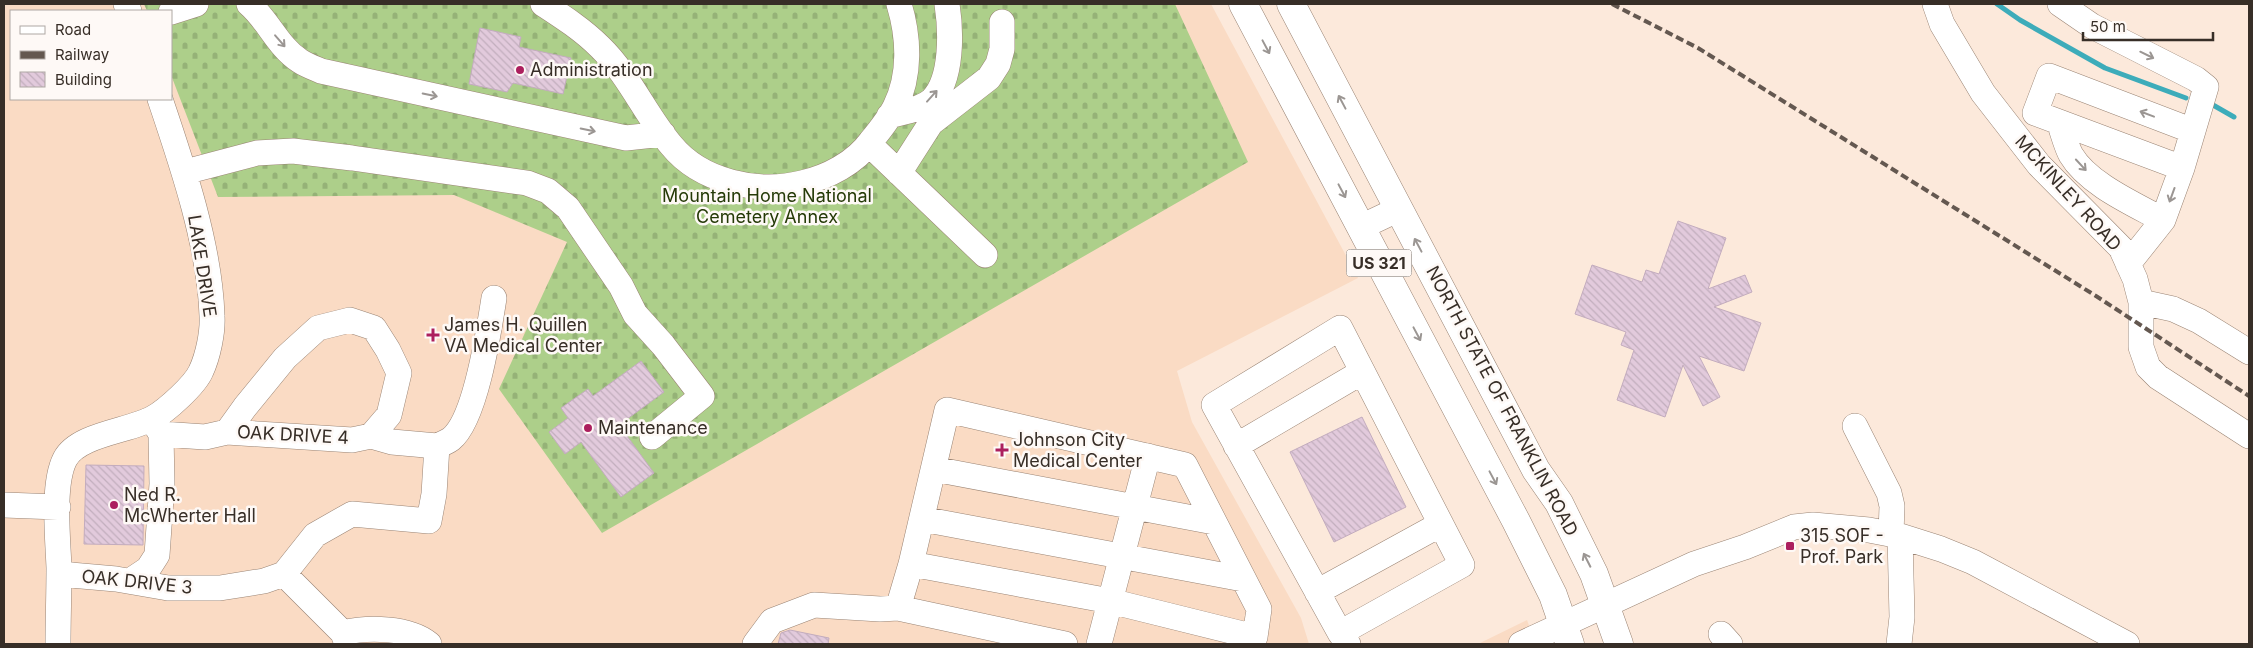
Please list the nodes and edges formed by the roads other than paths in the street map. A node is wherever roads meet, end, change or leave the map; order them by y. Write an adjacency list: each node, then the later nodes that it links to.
1 (196, 4): 10 (street)
2 (249, 4): 16 (street, one-way to 16)
3 (543, 4): 16 (street)
4 (899, 4): 13 (street)
5 (947, 4): 13 (street, one-way to 5)
6 (1243, 4): 23 (highway, US 321, one-way to 23)
7 (1291, 4): 21 (highway, NORTH STATE OF FRANKLIN ROAD / US 321, one-way to 7)
8 (1935, 4): 25 (street, MCKINLEY ROAD)
9 (2060, 4): 15 (street, one-way to 15)
10 (172, 12)
11 (1002, 22): 20 (street)
12 (160, 100): 19 (street, LAKE DRIVE)
13 (889, 116): 17 (street)
14 (2059, 122): 15 (street, one-way to 14); 18 (street); 22 (street, one-way to 22)
15 (2193, 131): 18 (street)
16 (663, 134): 17 (street)
17 (869, 144): 20 (street)
18 (2182, 168): 22 (street, one-way to 22)
19 (184, 172): 30 (street, LAKE DRIVE); 34 (street)
20 (899, 173): 24 (street)
21 (1399, 209): 23 (street); 55 (highway, NORTH STATE OF FRANKLIN ROAD / US 321, one-way to 21)
22 (2163, 220): 25 (street)
23 (1361, 227): 57 (highway, US 321, one-way to 57)
24 (985, 255)
25 (2128, 264): 27 (street, MCKINLEY ROAD)
26 (494, 298): 36 (street)
27 (2141, 302): 28 (street); 35 (street, MCKINLEY ROAD)
28 (2249, 352)
29 (1362, 372): 37 (street); 37 (street); 45 (street)
30 (157, 426): 32 (street, OAK DRIVE 4); 42 (street, LAKE DRIVE); 52 (street)
31 (1855, 426): 46 (street)
32 (227, 432): 33 (street, OAK DRIVE 4); 33 (street, OAK DRIVE 4)
33 (371, 436): 36 (street)
34 (652, 436)
35 (2249, 436)
36 (430, 446): 50 (street)
37 (1236, 446): 53 (street)
38 (1148, 456): 39 (street); 41 (street); 44 (street)
39 (934, 469): 41 (street); 43 (street)
40 (4, 505): 42 (street)
41 (1135, 506): 44 (street); 47 (street)
42 (58, 507): 49 (street, LAKE DRIVE)
43 (922, 519): 47 (street); 48 (street)
44 (1214, 522): 51 (street)
45 (1441, 524): 53 (street); 58 (street)
46 (1895, 535): 55 (street); 68 (street); 69 (street)
47 (1122, 556): 51 (street); 54 (street)
48 (911, 564): 54 (street); 56 (street)
49 (59, 574): 52 (street, OAK DRIVE 3); 61 (street, LAKE DRIVE)
50 (284, 574): 52 (street, OAK DRIVE 3); 59 (street)
51 (1243, 579): 54 (street)
52 (130, 581)
53 (1317, 592): 58 (street)
54 (1110, 601): 65 (street)
55 (1605, 605): 57 (street); 67 (highway, NORTH STATE OF FRANKLIN ROAD / US 321)
56 (898, 608): 60 (street); 63 (street)
57 (1567, 634): 66 (street)
58 (1344, 638)
59 (345, 639): 62 (street)
60 (1035, 641): 64 (street)
61 (58, 644)
62 (429, 644)
63 (755, 644)
64 (1065, 644)
65 (1099, 644)
66 (1521, 644)
67 (1618, 644)
68 (1899, 644)
69 (2127, 644)

